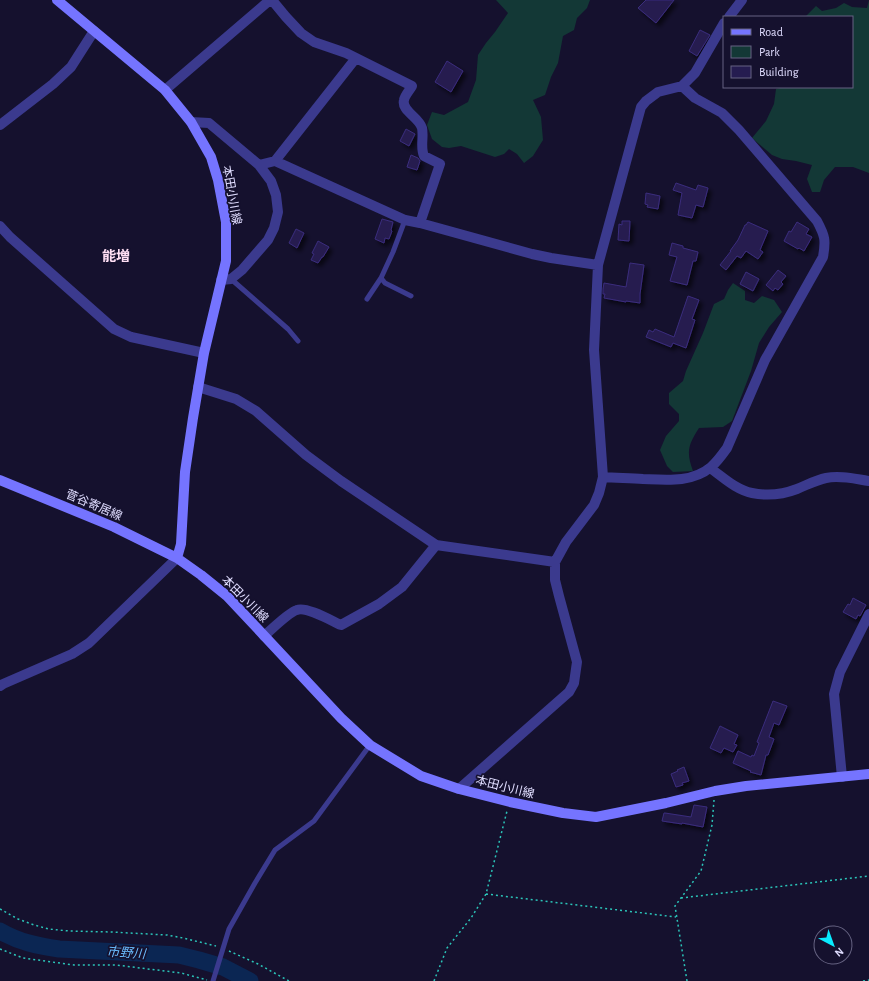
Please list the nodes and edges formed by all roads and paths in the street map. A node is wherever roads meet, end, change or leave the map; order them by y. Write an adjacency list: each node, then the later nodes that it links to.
1 (56, 0): 6 (main road, 本田小川線)
2 (271, 0): 7 (street); 9 (street)
3 (742, 0): 4 (street)
4 (730, 16)
5 (723, 25): 8 (street)
6 (94, 31): 9 (main road, 本田小川線); 11 (street)
7 (356, 58): 12 (street); 15 (street)
8 (682, 86): 17 (street); 25 (street)
9 (165, 90): 10 (main road, 本田小川線)
10 (191, 122): 13 (street); 19 (main road, 本田小川線)
11 (0, 124)
12 (275, 161): 13 (street); 14 (street)
13 (259, 165): 19 (street)
14 (405, 220): 15 (street); 18 (lane)
15 (420, 223): 17 (street)
16 (0, 226): 23 (street)
17 (598, 265): 26 (street)
18 (381, 278): 20 (lane); 21 (lane)
19 (226, 280): 22 (lane); 23 (main road, 本田小川線)
20 (411, 296)
21 (367, 299)
22 (298, 341)
23 (204, 353): 24 (main road, 本田小川線)
24 (198, 387): 29 (street); 30 (main road, 本田小川線)
25 (710, 468): 26 (street); 28 (street)
26 (603, 477): 31 (street)
27 (0, 480): 30 (main road, 菅谷寄居線)
28 (869, 481)
29 (436, 544): 31 (street); 33 (street)
30 (177, 558): 33 (main road, 本田小川線); 34 (street)
31 (555, 562): 38 (street)
32 (869, 614): 37 (street)
33 (264, 636): 35 (main road, 本田小川線)
34 (0, 686)
35 (370, 745): 38 (main road, 本田小川線); 47 (lane)
36 (869, 774): 37 (main road, 本田小川線)
37 (842, 777): 39 (main road, 本田小川線)
38 (459, 789): 40 (main road, 本田小川線)
39 (715, 790): 40 (main road, 本田小川線); 43 (path)
40 (510, 802): 42 (path)
41 (869, 876): 43 (path)
42 (486, 894): 45 (path); 51 (path)
43 (681, 898): 45 (path)
44 (0, 909): 47 (path)
45 (676, 917): 52 (path)
46 (0, 949): 49 (path)
47 (222, 949): 49 (lane); 50 (path)
48 (869, 980): 53 (path)
49 (212, 981)
50 (289, 981)
51 (434, 981)
52 (687, 981)
53 (863, 981)

